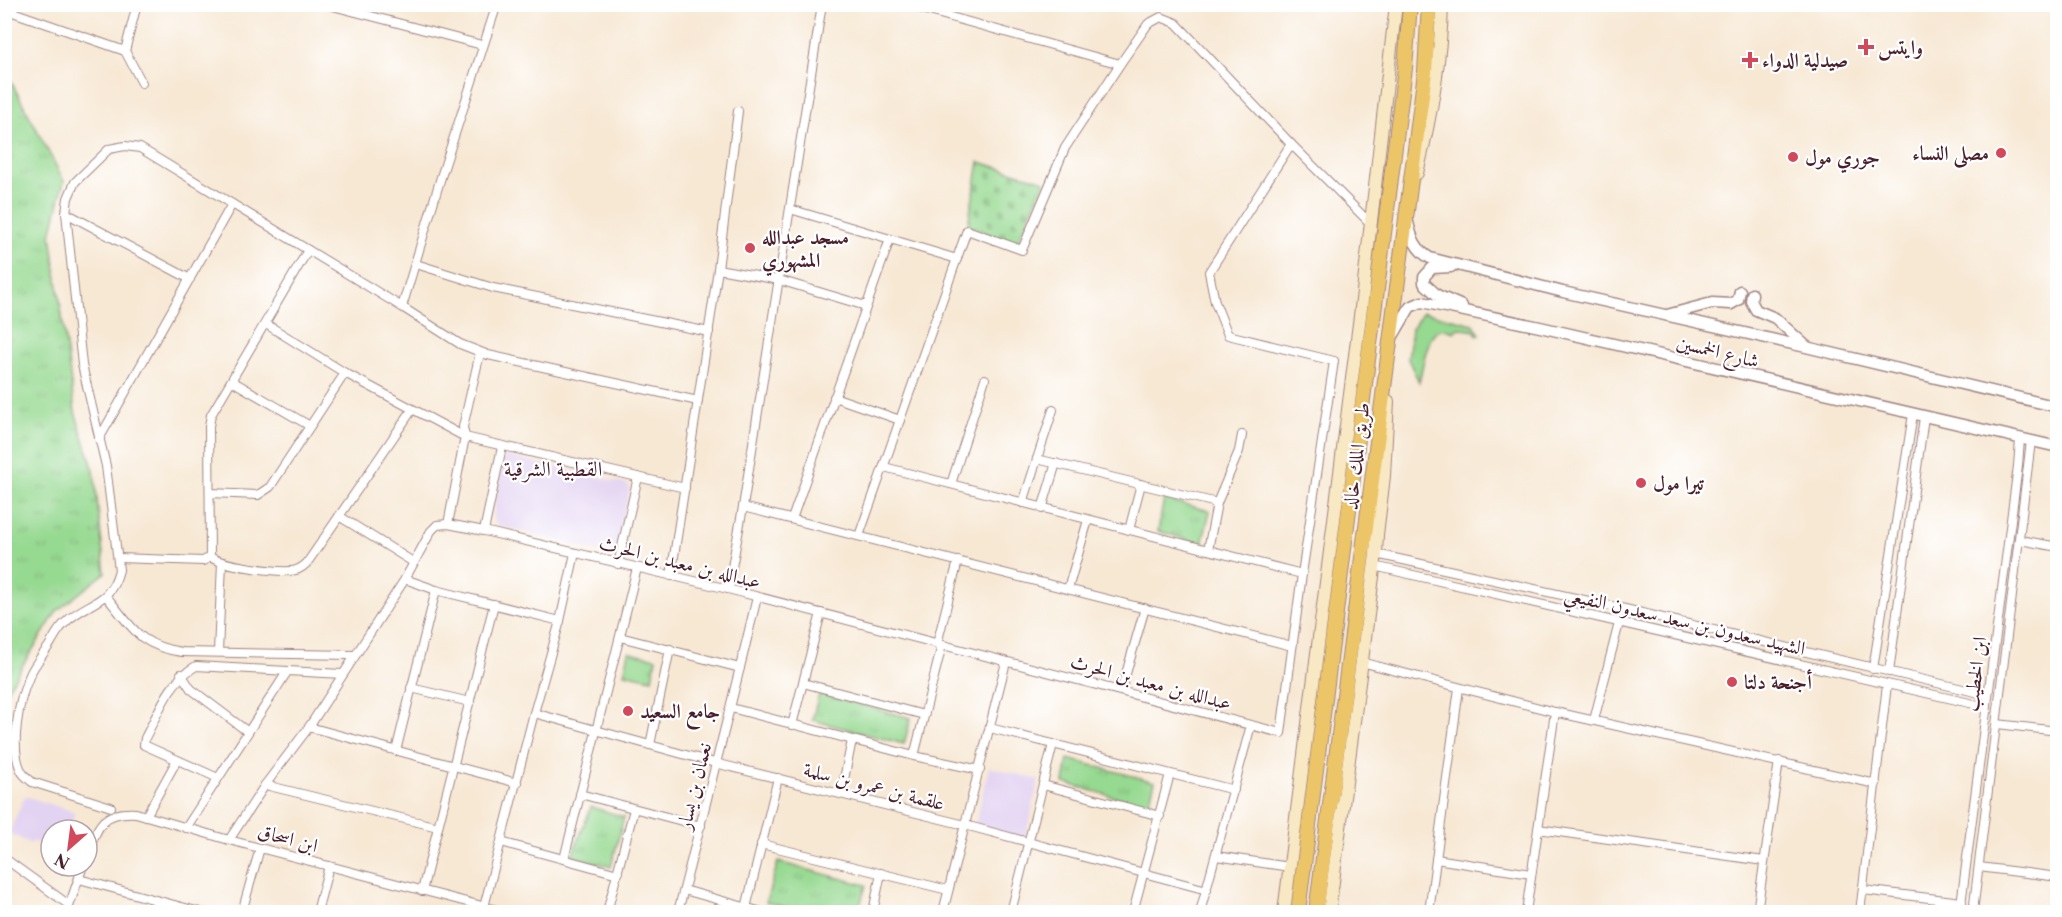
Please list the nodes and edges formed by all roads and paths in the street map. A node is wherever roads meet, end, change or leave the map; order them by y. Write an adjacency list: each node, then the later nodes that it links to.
1 (137, 4): 12 (street)
2 (325, 4): 11 (street)
3 (497, 4): 11 (street)
4 (822, 4): 18 (street)
5 (904, 4): 13 (street)
6 (1396, 4): 21 (main road)
7 (1410, 4): 211 (main road, طريق الملك خالد)
8 (1429, 4): 20 (main road, طريق الملك خالد)
9 (1442, 4): 20 (main road)
10 (4, 9): 12 (street)
11 (482, 45): 25 (street)
12 (125, 51): 14 (street)
13 (1120, 64): 16 (street); 24 (street)
14 (142, 83)
15 (738, 111): 27 (street)
16 (1291, 144): 21 (street); 90 (street)
17 (232, 204): 19 (street); 23 (street); 28 (street)
18 (790, 209): 22 (street); 29 (street)
19 (66, 213): 28 (street); 55 (street)
20 (1406, 215): 26 (street, شارع الخمسين); 38 (main road, طريق الملك خالد)
21 (1371, 224): 179 (main road)
22 (890, 239): 24 (street); 32 (street)
23 (308, 250): 33 (street); 36 (street)
24 (957, 258): 51 (street)
25 (416, 264): 33 (street); 37 (street)
26 (1464, 267): 34 (street); 35 (street, شارع الخمسين)
27 (718, 269): 29 (street); 37 (street)
28 (190, 279): 55 (street)
29 (779, 280): 32 (street); 69 (street)
30 (1740, 291): 35 (street)
31 (1752, 294): 39 (street)
32 (867, 306): 44 (street)
33 (402, 307): 40 (street)
34 (1483, 314): 38 (street, شارع الخمسين); 49 (street, شارع الخمسين)
35 (1664, 315): 39 (street, شارع الخمسين)
36 (266, 324): 41 (street); 43 (street)
37 (709, 332): 45 (street)
38 (1390, 341): 84 (main road); 212 (main road, طريق الملك خالد)
39 (1806, 347): 46 (street, شارع الخمسين)
40 (480, 353): 45 (street); 54 (street)
41 (345, 373): 47 (street); 52 (street)
42 (985, 379): 63 (street)
43 (232, 381): 52 (street); 66 (street)
44 (834, 397): 51 (street); 72 (street)
45 (698, 401): 65 (street)
46 (2058, 407)
47 (412, 410): 54 (street); 71 (street)
48 (1053, 410): 59 (street)
49 (1913, 414): 50 (street, شارع الخمسين); 112 (street)
50 (1924, 417): 56 (street, شارع الخمسين); 114 (street)
51 (900, 420): 61 (street)
52 (310, 426): 66 (street)
53 (1242, 435): 68 (street)
54 (465, 437): 57 (street); 74 (street)
55 (99, 439): 83 (street)
56 (2026, 440): 58 (street, شارع الخمسين); 78 (street, ابن الخطيب); 122 (street, ابن الخطيب)
57 (502, 447): 62 (street); 76 (street)
58 (2058, 447)
59 (1037, 459): 60 (street); 67 (street)
60 (1056, 463): 64 (street); 70 (street)
61 (884, 467): 63 (street); 77 (street)
62 (638, 477): 65 (street); 88 (street)
63 (951, 484): 67 (street)
64 (1141, 484): 68 (street); 75 (street)
65 (685, 488): 91 (street)
66 (210, 493): 82 (street)
67 (1023, 503): 70 (street)
68 (1217, 503): 80 (street)
69 (743, 507): 72 (street); 93 (street)
70 (1042, 508): 73 (street)
71 (339, 516): 86 (street); 87 (street)
72 (792, 519): 77 (street)
73 (1088, 520): 75 (street); 94 (street)
74 (448, 524): 76 (street, عبدالله بن معبد بن الحرث); 86 (street)
75 (1129, 530): 80 (street)
76 (484, 531): 81 (street, عبدالله بن معبد بن الحرث)
77 (859, 536): 85 (street)
78 (2020, 540): 79 (street); 131 (street, ابن الخطيب)
79 (2058, 547)
80 (1208, 550): 90 (street)
81 (575, 553): 88 (street, عبدالله بن معبد بن الحرث); 101 (street)
82 (210, 557): 83 (street); 87 (street)
83 (118, 558): 96 (street)
84 (1375, 560): 102 (street, الشهيد سعدون بن سعد سعدون النفيعي); 110 (main road); 112 (street, الشهيد سعدون بن سعد سعدون النفيعي)
85 (958, 561): 94 (street); 104 (street)
86 (413, 562): 92 (street)
87 (222, 563): 107 (street)
88 (618, 564): 89 (street, عبدالله بن معبد بن الحرث)
89 (637, 568): 91 (street, عبدالله بن معبد بن الحرث); 103 (street)
90 (1302, 574): 105 (street)
91 (671, 576): 93 (street, عبدالله بن معبد بن الحرث)
92 (405, 579): 95 (street); 108 (street)
93 (728, 589): 97 (street, عبدالله بن معبد بن الحرث)
94 (1068, 589): 99 (street)
95 (436, 590): 98 (street); 120 (street)
96 (106, 596): 107 (street); 158 (street)
97 (757, 597): 100 (street, عبدالله بن معبد بن الحرث); 111 (street, نعمان بن يسار)
98 (494, 604): 101 (street); 123 (street)
99 (1145, 608): 105 (street); 121 (street)
100 (821, 613): 104 (street, عبدالله بن معبد بن الحرث); 117 (street)
101 (560, 621): 127 (street)
102 (1619, 623): 118 (street, الشهيد سعدون بن سعد سعدون النفيعي); 129 (street)
103 (620, 637): 106 (street); 135 (street)
104 (940, 644): 109 (street, عبدالله بن معبد بن الحرث); 128 (street)
105 (1292, 646): 132 (street, عبدالله بن معبد بن الحرث)
106 (670, 650): 111 (street); 140 (street)
107 (218, 652): 108 (street)
108 (354, 655): 116 (street)
109 (1006, 662): 121 (street, عبدالله بن معبد بن الحرث); 134 (street)
110 (1361, 662): 119 (street); 213 (main road)
111 (740, 668): 125 (street, نعمان بن يسار)
112 (1873, 669): 114 (street, الشهيد سعدون بن سعد سعدون النفيعي)
113 (287, 672): 115 (street); 116 (street); 137 (street)
114 (1889, 672): 122 (street, الشهيد سعدون بن سعد سعدون النفيعي)
115 (181, 674): 137 (street); 143 (street)
116 (342, 674): 133 (street)
117 (803, 683): 128 (street); 130 (street)
118 (1887, 685): 124 (street, الشهيد سعدون بن سعد سعدون النفيعي); 153 (street)
119 (1458, 687): 126 (street); 176 (street)
120 (411, 688): 123 (street); 141 (street)
121 (1122, 692): 132 (street, عبدالله بن معبد بن الحرث)
122 (1988, 695): 124 (street, ابن الخطيب)
123 (470, 702): 146 (street)
124 (1987, 707): 193 (street, ابن الخطيب)
125 (731, 708): 130 (street); 145 (street, نعمان بن يسار)
126 (1555, 712): 129 (street); 167 (street)
127 (534, 713): 135 (street, علقمة بن عمرو بن سلمة); 151 (street)
128 (924, 715): 142 (street)
129 (1594, 720): 144 (street)
130 (792, 724): 138 (street)
131 (1997, 724): 136 (street); 180 (street, ابن الخطيب)
132 (1251, 725): 155 (street)
133 (309, 727): 141 (street); 152 (street)
134 (990, 728): 139 (street); 147 (street)
135 (597, 730): 140 (street, علقمة بن عمرو بن سلمة); 156 (street)
136 (2058, 731)
137 (248, 732): 149 (street)
138 (852, 740): 142 (street); 157 (street)
139 (1053, 744): 148 (street); 154 (street)
140 (650, 745): 145 (street, علقمة بن عمرو بن سلمة)
141 (396, 751): 146 (street)
142 (914, 756): 147 (street)
143 (177, 760): 149 (street); 160 (street)
144 (1779, 761): 153 (street); 177 (street)
145 (716, 763): 150 (street, علقمة بن عمرو بن سلمة); 163 (street, نعمان بن يسار)
146 (454, 765): 151 (street); 164 (street)
147 (980, 770): 162 (street)
148 (1170, 774): 155 (street); 161 (street)
149 (218, 778): 166 (street)
150 (778, 778): 157 (street, علقمة بن عمرو بن سلمة); 171 (street)
151 (517, 783): 169 (street)
152 (266, 784): 164 (street); 168 (street)
153 (1876, 784): 190 (street)
154 (1044, 785): 161 (street); 170 (street)
155 (1233, 790): 173 (street)
156 (580, 794): 159 (street); 175 (street)
157 (841, 794): 162 (street, علقمة بن عمرو بن سلمة)
158 (111, 807)
159 (634, 809): 163 (street); 183 (street)
160 (146, 816): 165 (street, ابن اسحاق); 166 (street, ابن اسحاق)
161 (1160, 816): 182 (street)
162 (965, 825): 170 (street, علقمة بن عمرو بن سلمة); 188 (street)
163 (701, 826): 187 (street, نعمان بن يسار)
164 (438, 827): 191 (street)
165 (99, 828)
166 (186, 828): 168 (street, ابن اسحاق)
167 (1538, 829): 177 (street); 184 (street)
168 (229, 840): 172 (street, ابن اسحاق)
169 (501, 842): 175 (street); 194 (street)
170 (1029, 843): 182 (street, علقمة بن عمرو بن سلمة); 207 (street)
171 (761, 844): 181 (street); 195 (street)
172 (260, 848): 178 (street, ابن اسحاق); 199 (street)
173 (1216, 856): 179 (street); 189 (street)
174 (4, 858): 196 (street)
175 (564, 859): 183 (street)
176 (1436, 859): 184 (street); 214 (street)
177 (1764, 861): 216 (street)
178 (329, 866): 191 (street, ابن اسحاق); 200 (street)
179 (1290, 867): 210 (main road)
180 (1979, 867): 185 (street); 219 (street, ابن الخطيب)
181 (881, 873): 188 (street); 205 (street)
182 (1143, 873): 189 (street, علقمة بن عمرو بن سلمة); 208 (street)
183 (618, 874): 202 (street)
184 (1531, 874): 215 (street)
185 (2058, 877)
186 (79, 879): 192 (street); 196 (street)
187 (684, 890): 195 (street); 203 (street, نعمان بن يسار)
188 (948, 890): 206 (street)
189 (1207, 890): 209 (street)
190 (1863, 890): 193 (street); 217 (street)
191 (422, 891): 194 (street, ابن اسحاق)
192 (157, 901): 197 (street); 198 (street)
193 (1962, 902): 218 (street, ابن الخطيب)
194 (484, 907): 201 (street, ابن اسحاق)
195 (746, 908): 204 (street)
196 (68, 909)
197 (154, 912)
198 (200, 912)
199 (242, 912)
200 (317, 912)
201 (505, 912)
202 (607, 912)
203 (678, 912)
204 (762, 912)
205 (873, 912)
206 (943, 912)
207 (1013, 912)
208 (1133, 912)
209 (1200, 912)
210 (1284, 912)
211 (1298, 912)
212 (1316, 912)
213 (1329, 912)
214 (1429, 912)
215 (1526, 912)
216 (1756, 912)
217 (1860, 912)
218 (1960, 912)
219 (1973, 912)

